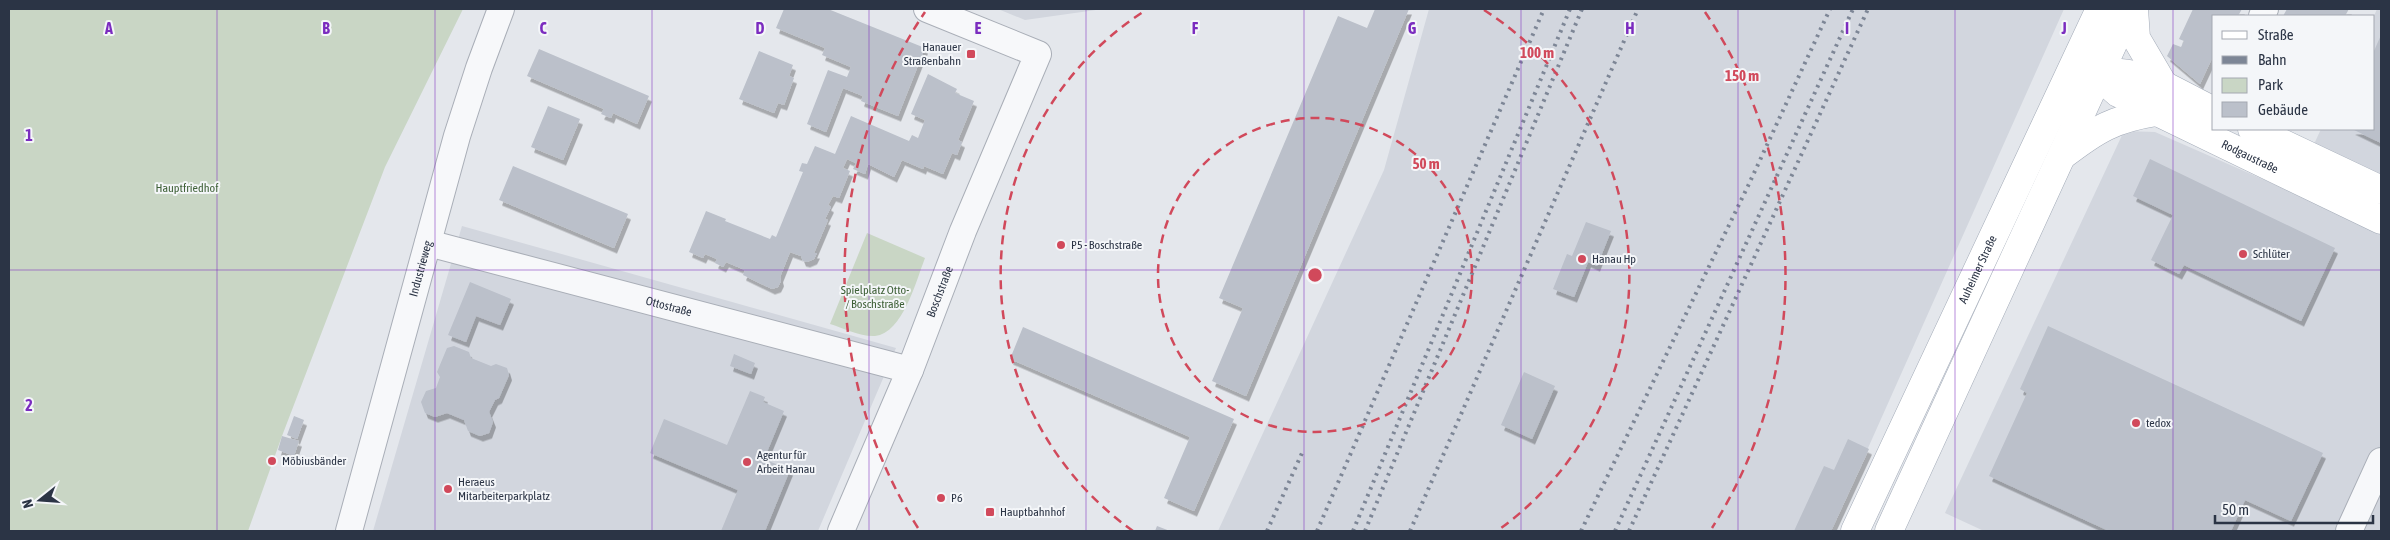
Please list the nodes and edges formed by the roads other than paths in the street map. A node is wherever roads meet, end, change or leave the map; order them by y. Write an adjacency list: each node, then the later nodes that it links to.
1 (501, 9): 16 (street, Industrieweg)
2 (927, 9): 17 (street, Boschstraße)
3 (2100, 9): 6 (main road, Auheimer Straße)
4 (2129, 9): 7 (main road)
5 (2134, 9): 8 (main road)
6 (2088, 35): 7 (main road, Rodgaustraße); 9 (main road, Auheimer Straße)
7 (2098, 74): 8 (main road); 9 (main road); 11 (main road, Rodgaustraße); 13 (main road)
8 (2163, 84): 10 (main road)
9 (2061, 93): 21 (main road, Auheimer Straße)
10 (2212, 109)
11 (2156, 112): 13 (main road); 15 (main road, Rodgaustraße)
12 (2254, 130): 14 (main road)
13 (2059, 157): 22 (main road)
14 (2381, 190)
15 (2381, 220)
16 (428, 243): 17 (street, Ottostraße); 19 (street, Industrieweg)
17 (910, 370): 20 (street, Boschstraße)
18 (2381, 461): 23 (street)
19 (349, 531)
20 (841, 531)
21 (1855, 531)
22 (1889, 531)
23 (2349, 531)

